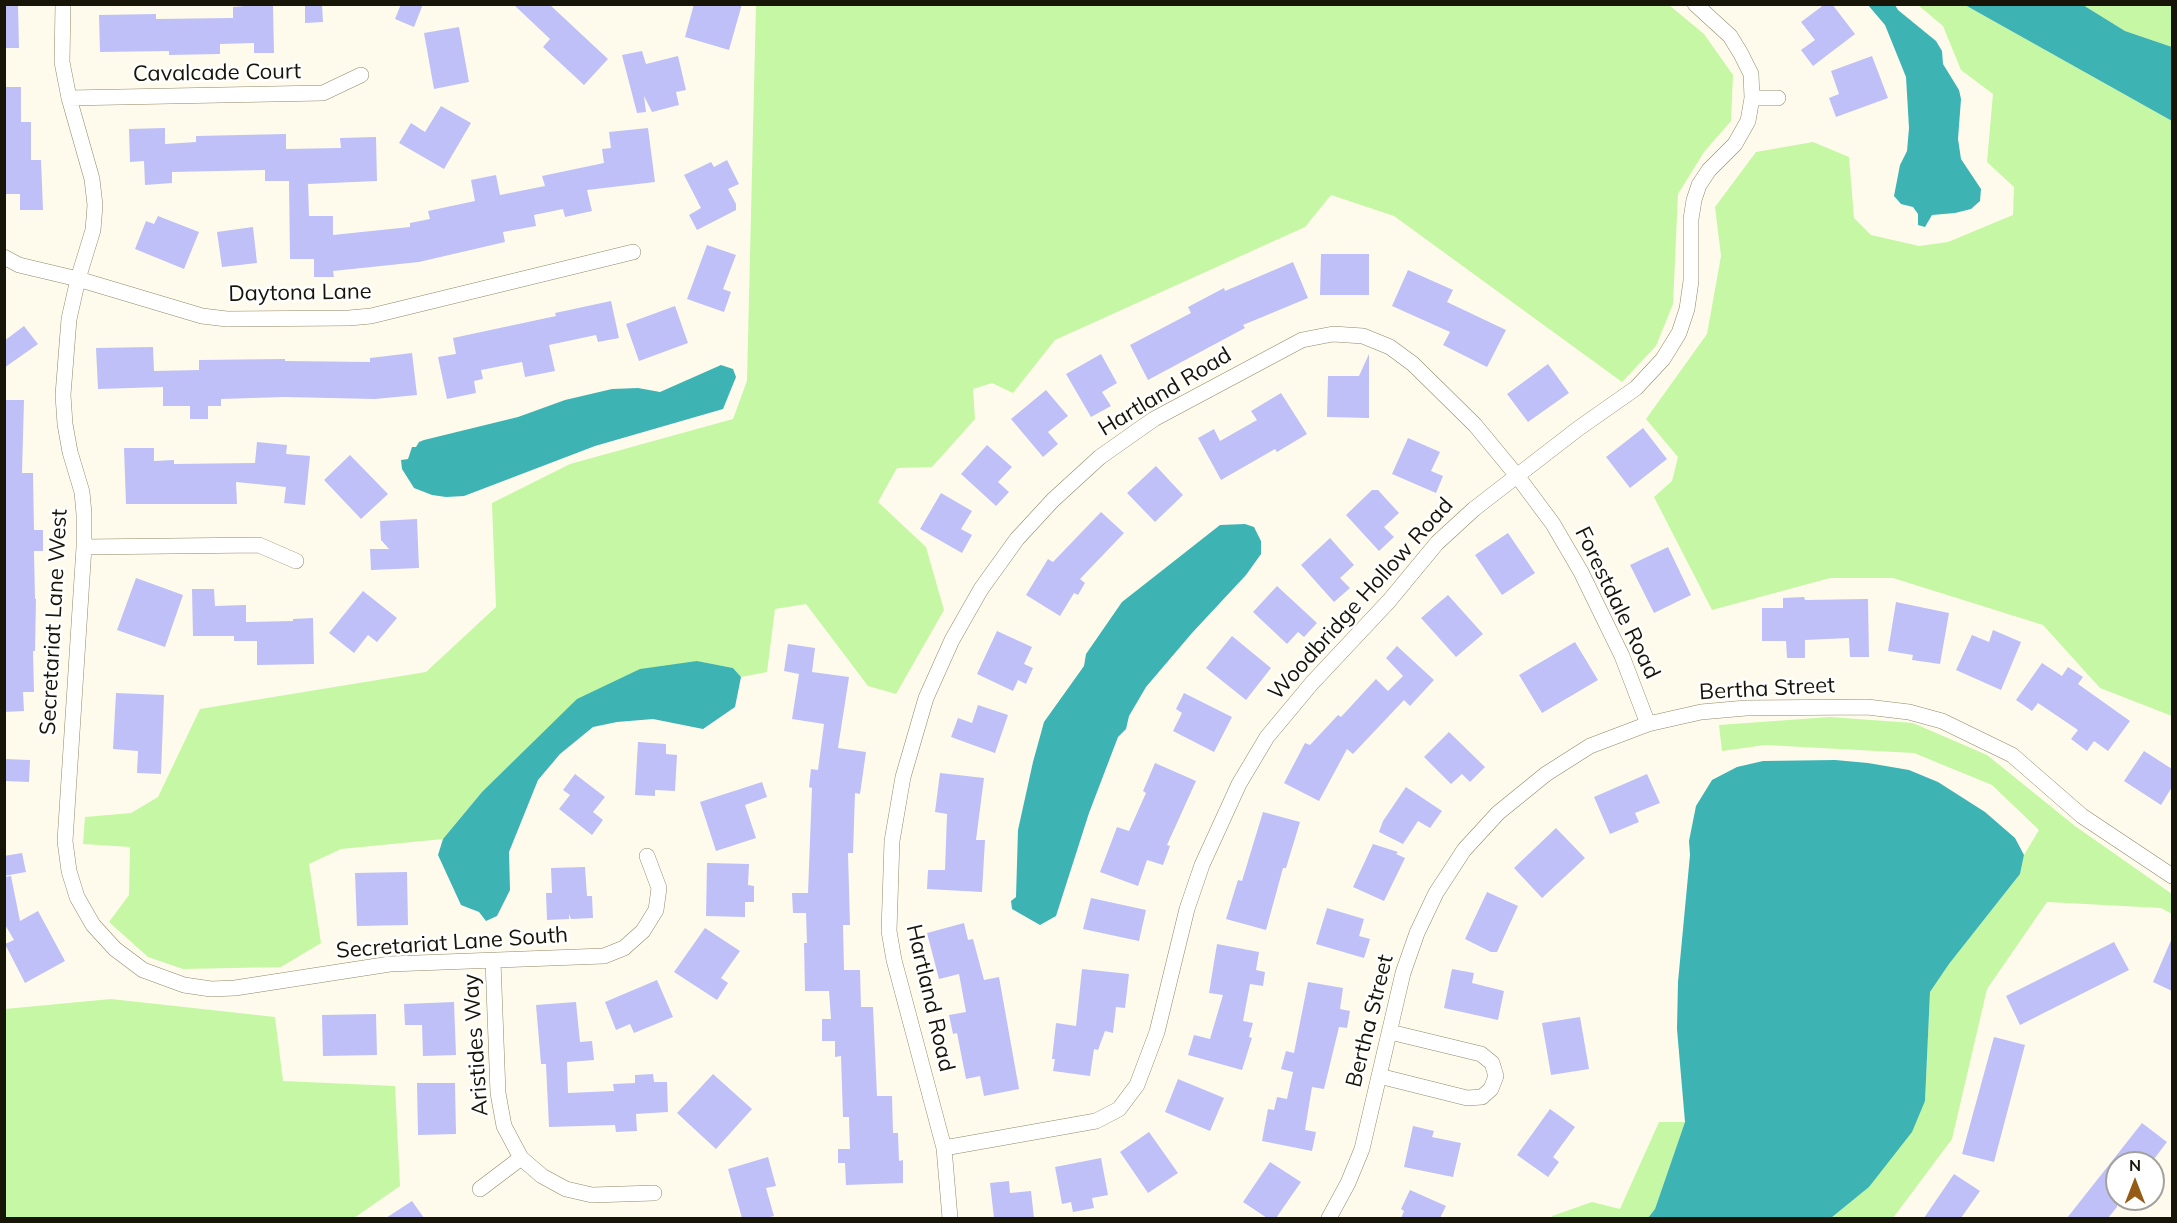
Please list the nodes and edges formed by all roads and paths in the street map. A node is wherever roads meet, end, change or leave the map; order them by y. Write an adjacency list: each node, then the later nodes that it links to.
1 (63, 4): 4 (street, Secretariat Lane West)
2 (1695, 4): 5 (street, Woodbridge Hollow Road)
3 (361, 75): 4 (street, Cavalcade Court)
4 (69, 98): 10 (street, Secretariat Lane West)
5 (1752, 98): 6 (street); 11 (street, Woodbridge Hollow Road)
6 (1778, 98)
7 (633, 252): 10 (street, Daytona Lane)
8 (4, 257): 9 (street, Daytona Lane)
9 (12, 266): 10 (street, Daytona Lane)
10 (78, 279): 12 (street, Secretariat Lane West)
11 (1518, 477): 14 (street, Forestdale Road); 21 (street, Woodbridge Hollow Road); 21 (street, Hartland Road)
12 (84, 547): 13 (street); 18 (street, Secretariat Lane West)
13 (296, 561)
14 (1648, 724): 16 (street, Bertha Street); 19 (street, Bertha Street)
15 (647, 856): 17 (street, Secretariat Lane South)
16 (2172, 876)
17 (493, 961): 18 (street, Secretariat Lane South); 22 (street, Aristides Way)
18 (143, 970)
19 (1390, 1032): 20 (street, Bertha Street); 20 (street)
20 (1379, 1077): 26 (street, Bertha Street)
21 (944, 1148): 25 (street, Hartland Road)
22 (521, 1158): 23 (street); 24 (street, Aristides Way)
23 (480, 1189)
24 (654, 1193)
25 (950, 1218)
26 (1329, 1218)

